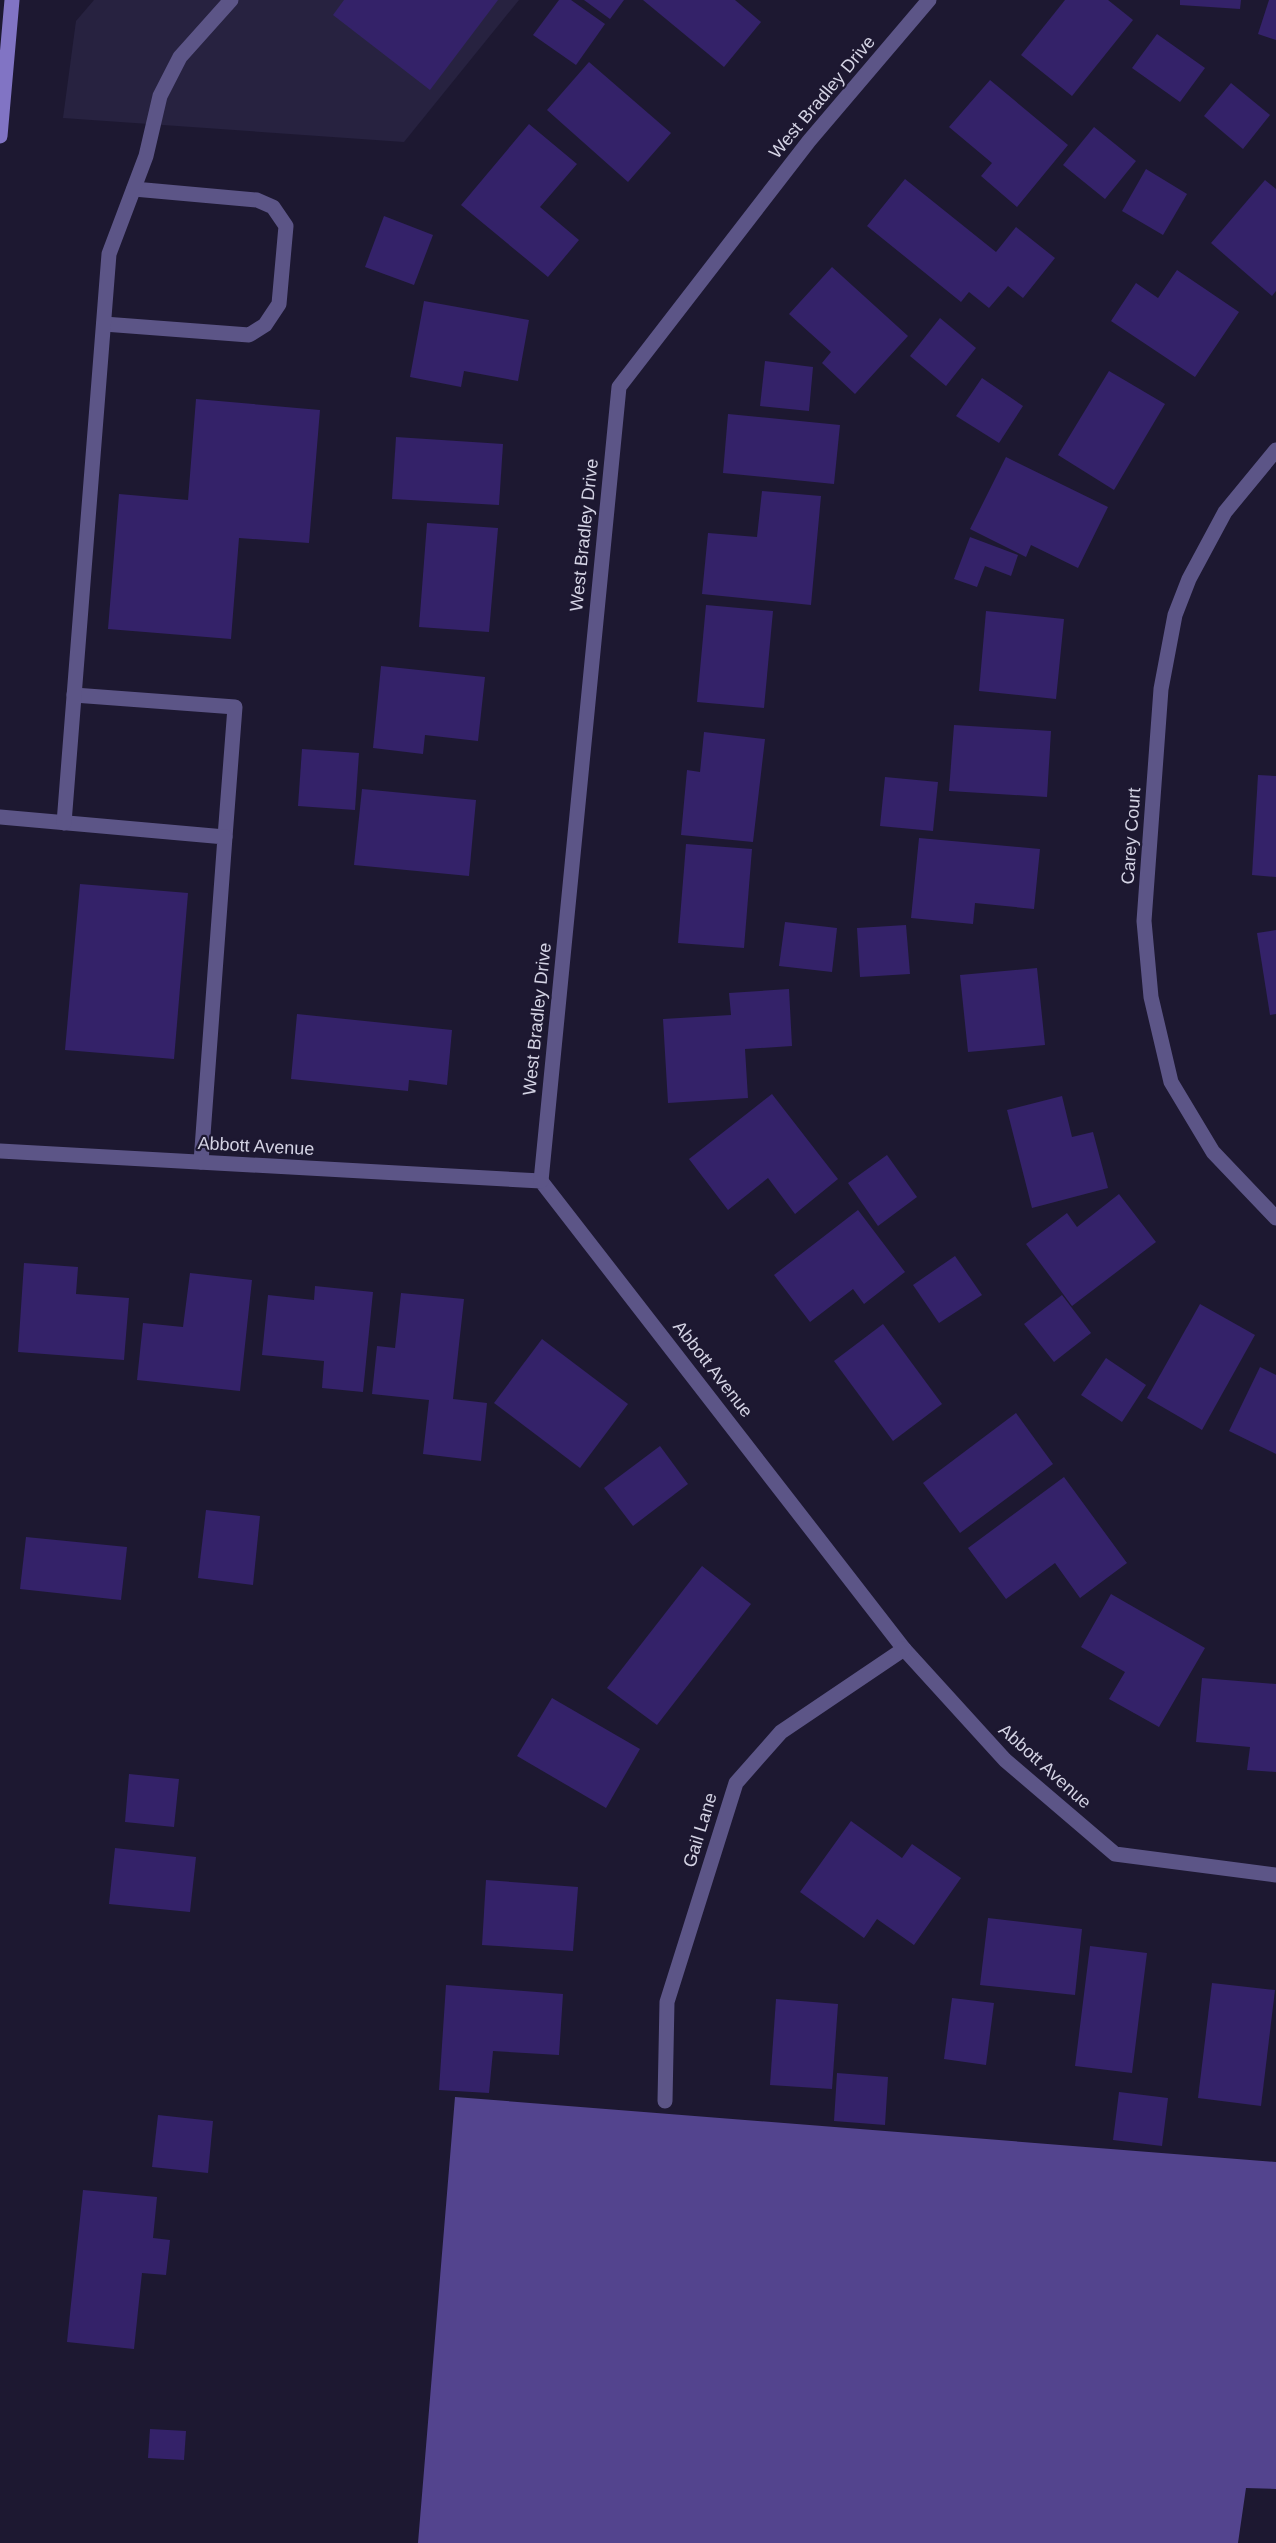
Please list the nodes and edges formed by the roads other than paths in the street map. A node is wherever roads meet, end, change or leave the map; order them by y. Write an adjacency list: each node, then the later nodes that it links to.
1 (12, 0): 4 (main road)
2 (231, 0): 5 (street)
3 (929, 0): 14 (street, West Bradley Drive)
4 (0, 136)
5 (134, 189): 6 (street); 6 (street)
6 (104, 324): 8 (street)
7 (1276, 450): 15 (street, Carey Court)
8 (74, 695): 10 (street); 11 (street)
9 (0, 817): 10 (street)
10 (64, 823): 11 (street)
11 (225, 837): 13 (street)
12 (0, 1151): 13 (street, Abbott Avenue)
13 (201, 1162): 14 (street, Abbott Avenue)
14 (541, 1181): 16 (street, Abbott Avenue)
15 (1276, 1218)
16 (904, 1649): 17 (street, Abbott Avenue); 18 (street, Gail Lane)
17 (1276, 1875)
18 (665, 2101)

